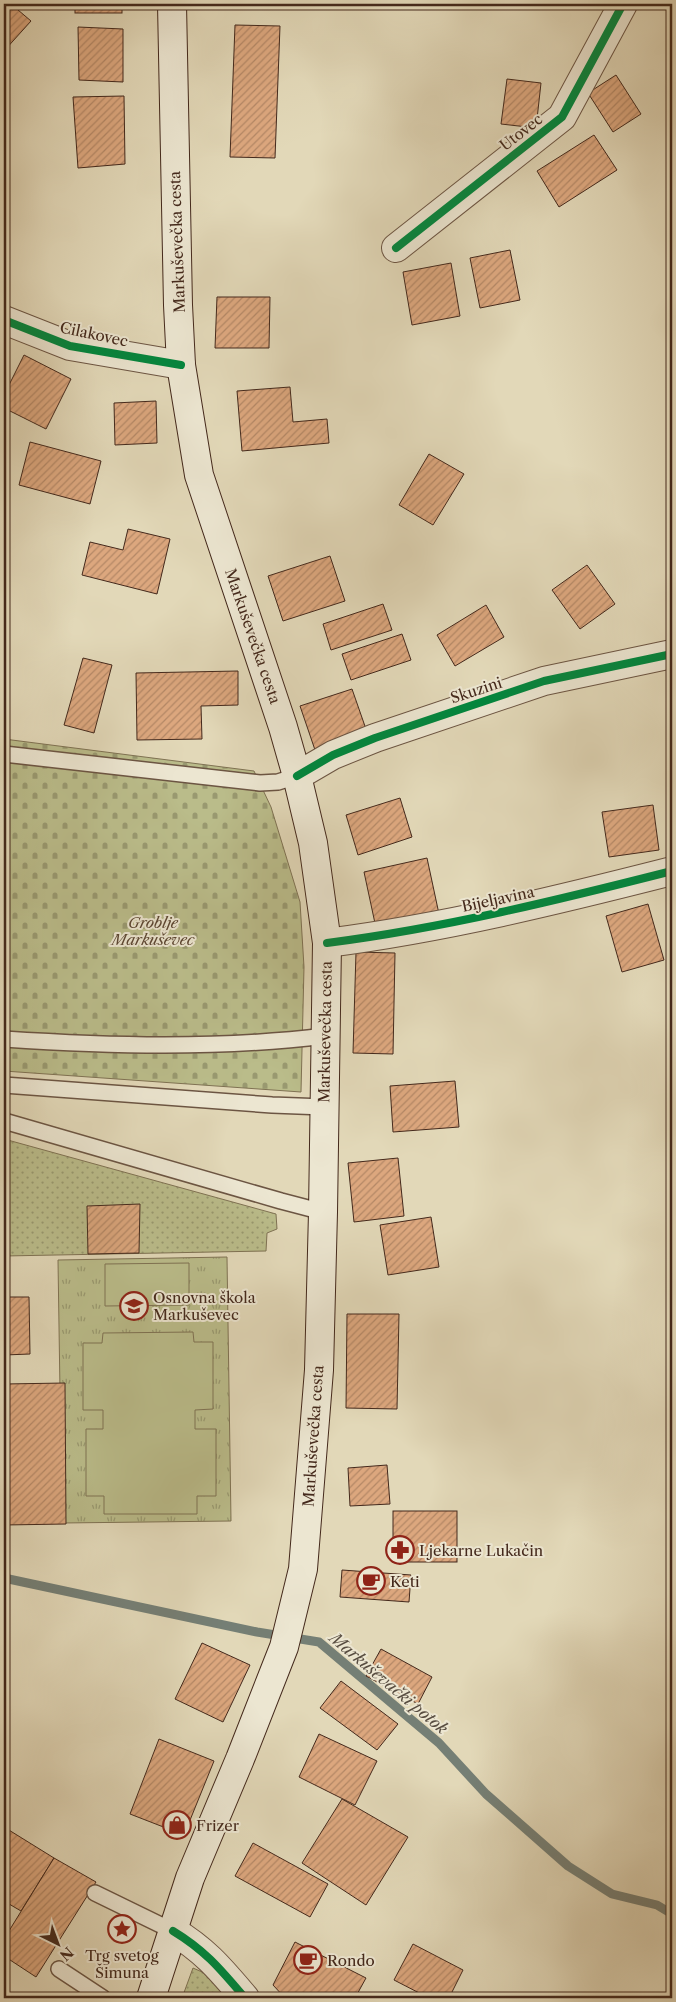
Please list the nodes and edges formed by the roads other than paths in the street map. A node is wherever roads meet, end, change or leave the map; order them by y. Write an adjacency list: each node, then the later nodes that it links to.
1 (172, 4): 5 (main road, Markuševečka cesta)
2 (623, 4): 3 (main road, Utovec)
3 (396, 248)
4 (4, 320): 5 (main road, Cilakovec)
5 (181, 365): 8 (main road, Markuševečka cesta)
6 (672, 654): 8 (main road, Skuzini)
7 (4, 754): 8 (lane)
8 (297, 776): 10 (main road, Markuševečka cesta)
9 (672, 871): 10 (main road, Bijeljavina)
10 (327, 944): 11 (main road, Markuševečka cesta)
11 (325, 1036): 12 (lane); 14 (main road, Markuševečka cesta)
12 (4, 1039)
13 (4, 1085): 14 (lane)
14 (324, 1107): 16 (main road, Markuševečka cesta)
15 (4, 1122): 16 (lane)
16 (323, 1212): 18 (main road, Markuševečka cesta)
17 (95, 1893): 18 (lane)
18 (173, 1931): 21 (main road); 22 (main road)
19 (59, 1969): 20 (lane)
20 (103, 1998)
21 (151, 1998)
22 (245, 1998)

